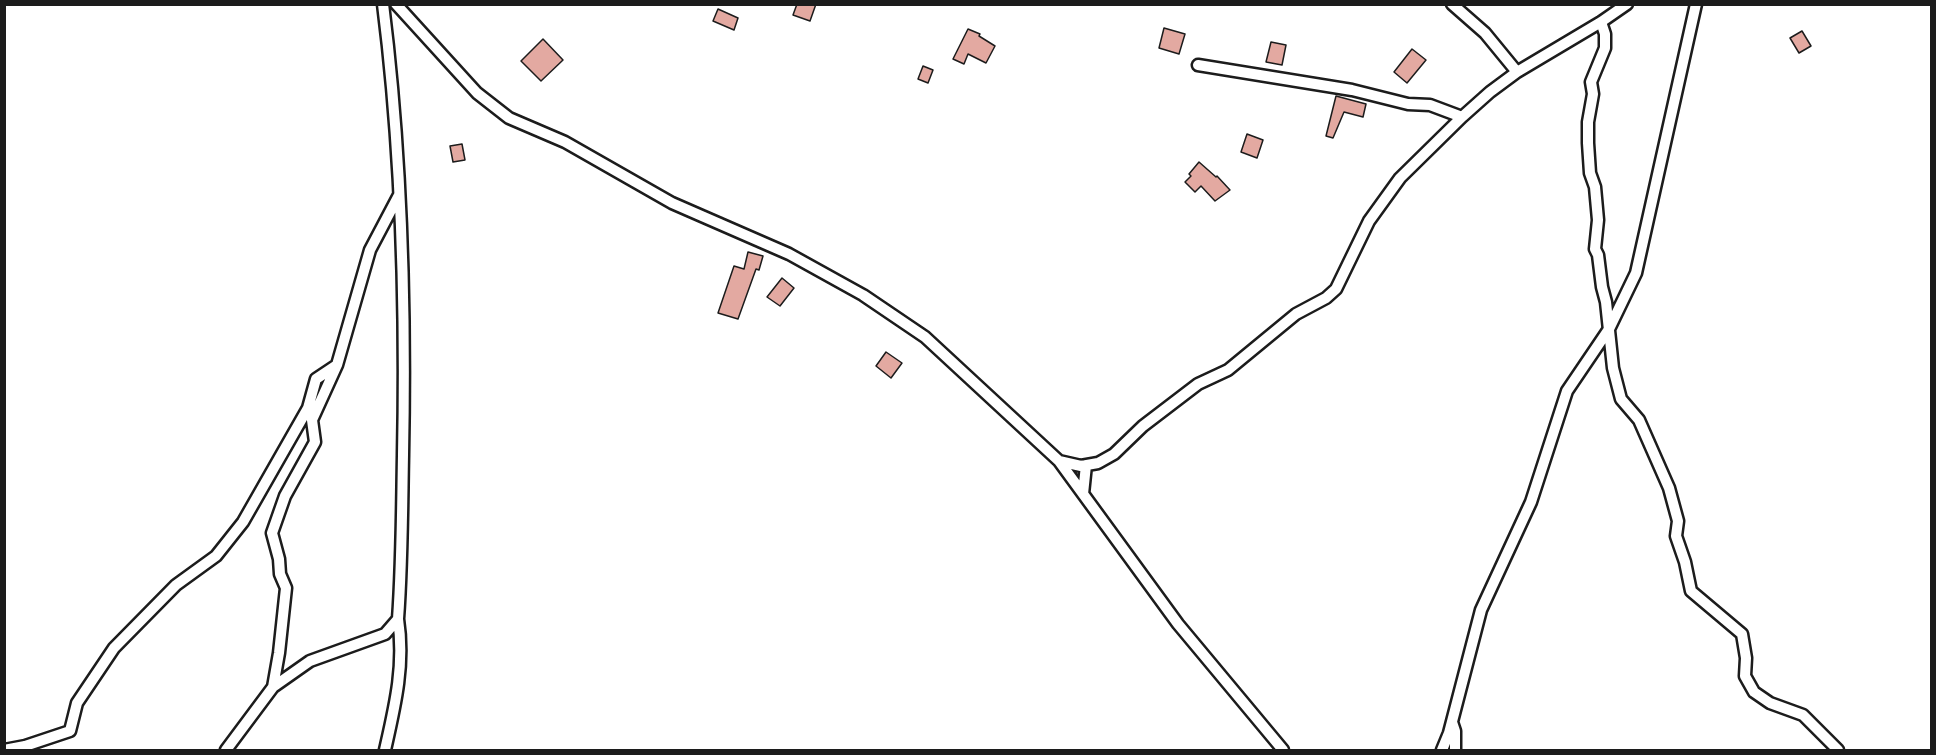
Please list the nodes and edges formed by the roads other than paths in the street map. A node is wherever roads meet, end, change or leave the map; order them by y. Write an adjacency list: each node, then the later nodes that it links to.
1 (383, 4): 7 (street)
2 (396, 4): 7 (street); 14 (street)
3 (1452, 4): 9 (street)
4 (1627, 4): 6 (street)
5 (1696, 4): 12 (street)
6 (1601, 22): 9 (street); 12 (street)
7 (387, 35): 11 (street)
8 (1198, 65): 10 (street)
9 (1517, 72): 10 (street)
10 (1462, 117): 15 (street)
11 (400, 192): 13 (street); 17 (street)
12 (1609, 329): 19 (street); 26 (street)
13 (337, 364): 18 (street); 20 (street)
14 (1059, 461): 15 (street); 16 (street)
15 (1086, 465): 16 (street)
16 (1083, 494): 23 (street)
17 (398, 619): 18 (street); 22 (street)
18 (273, 687): 21 (street)
19 (1452, 722): 24 (street); 25 (street)
20 (4, 750)
21 (226, 750)
22 (385, 750)
23 (1283, 750)
24 (1442, 750)
25 (1455, 750)
26 (1838, 750)

